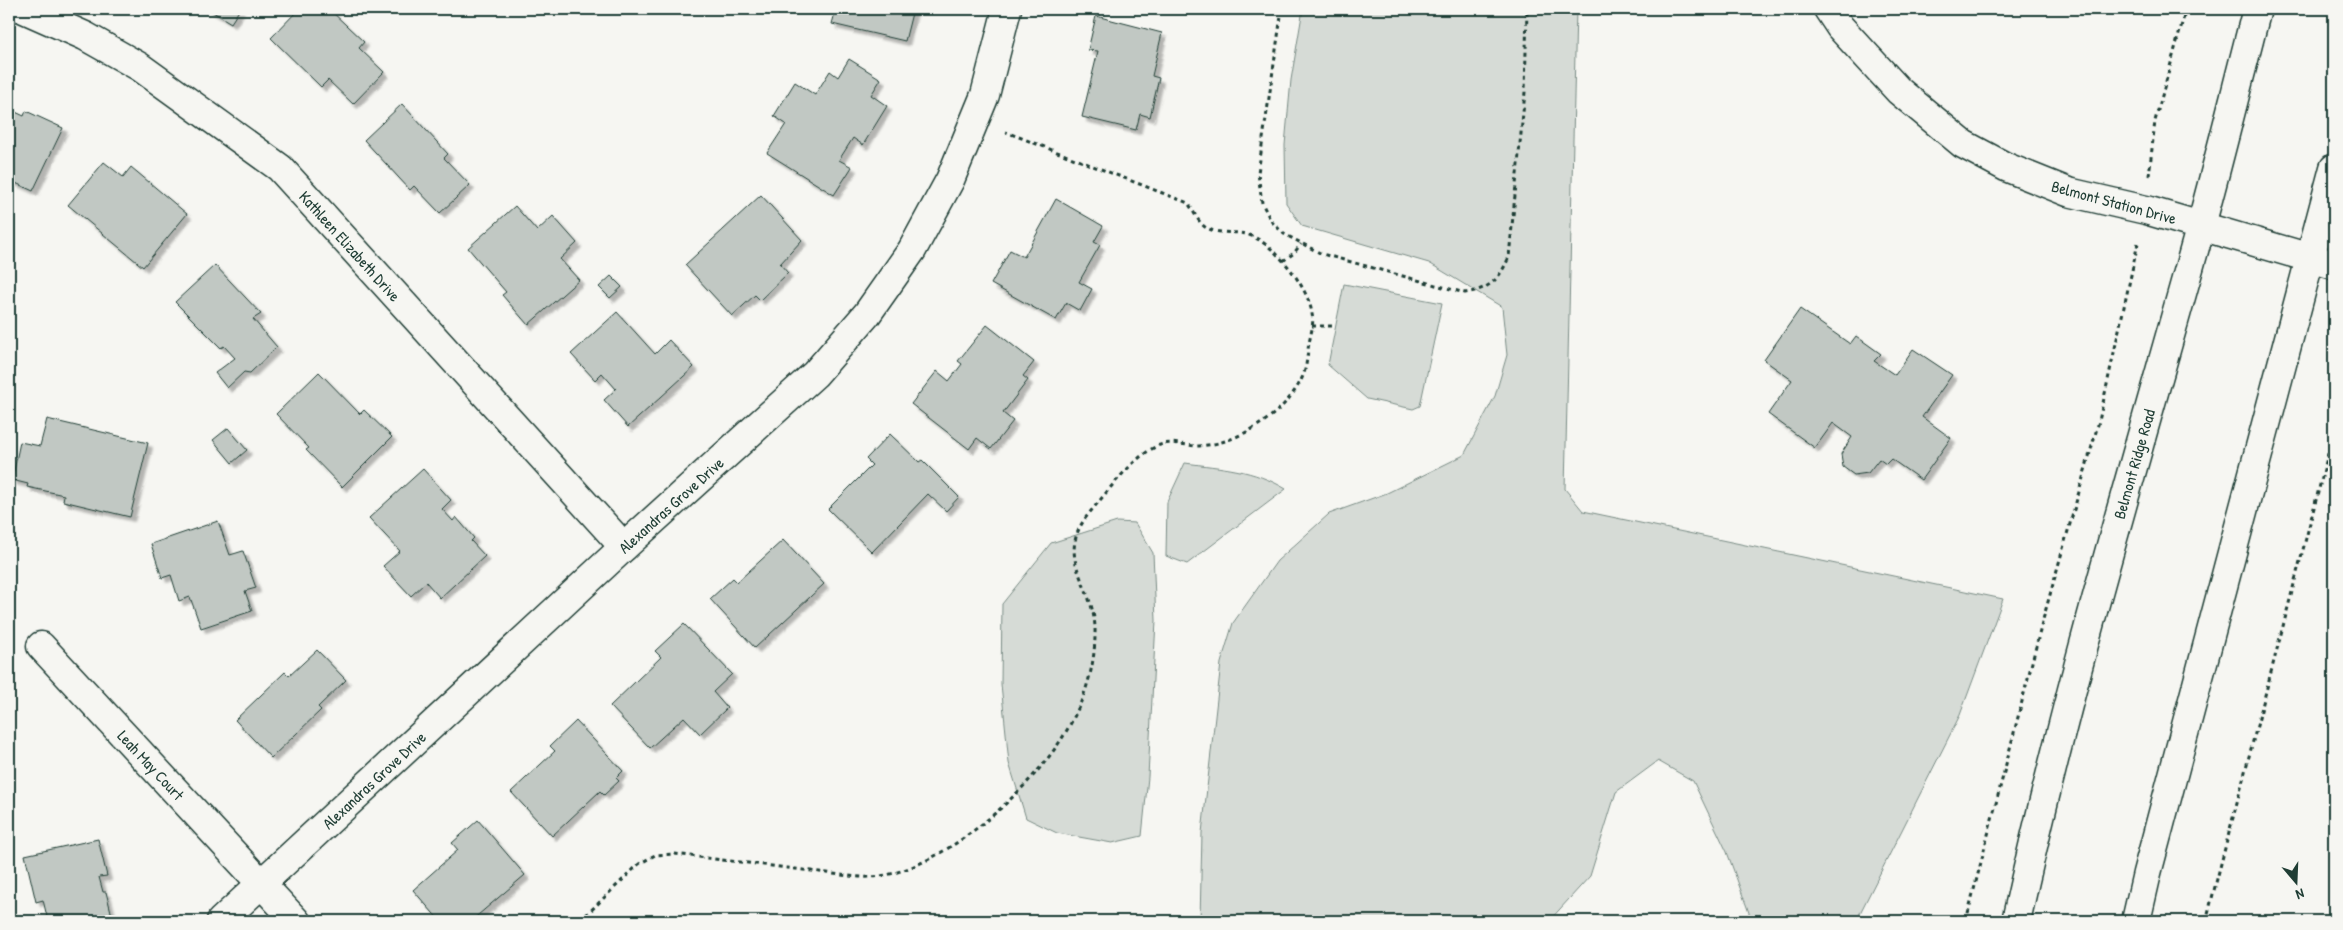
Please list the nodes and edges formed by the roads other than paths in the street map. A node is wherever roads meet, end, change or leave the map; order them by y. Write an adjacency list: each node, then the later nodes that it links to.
1 (24, 9): 8 (street, Kathleen Elizabeth Drive)
2 (1007, 9): 8 (street, Alexandras Grove Drive)
3 (1828, 9): 6 (street, Belmont Station Drive)
4 (2257, 9): 6 (street, Belmont Ridge Road)
5 (2334, 168): 7 (street)
6 (2201, 226): 7 (street, Belmont Station Drive); 13 (street, Belmont Ridge Road)
7 (2322, 261): 14 (street)
8 (624, 547): 10 (street, Alexandras Grove Drive)
9 (41, 646): 10 (street, Leah May Court)
10 (261, 884): 11 (street, Alexandras Grove Drive); 12 (street, Leah May Court)
11 (221, 921)
12 (296, 921)
13 (2016, 921)
14 (2136, 921)

